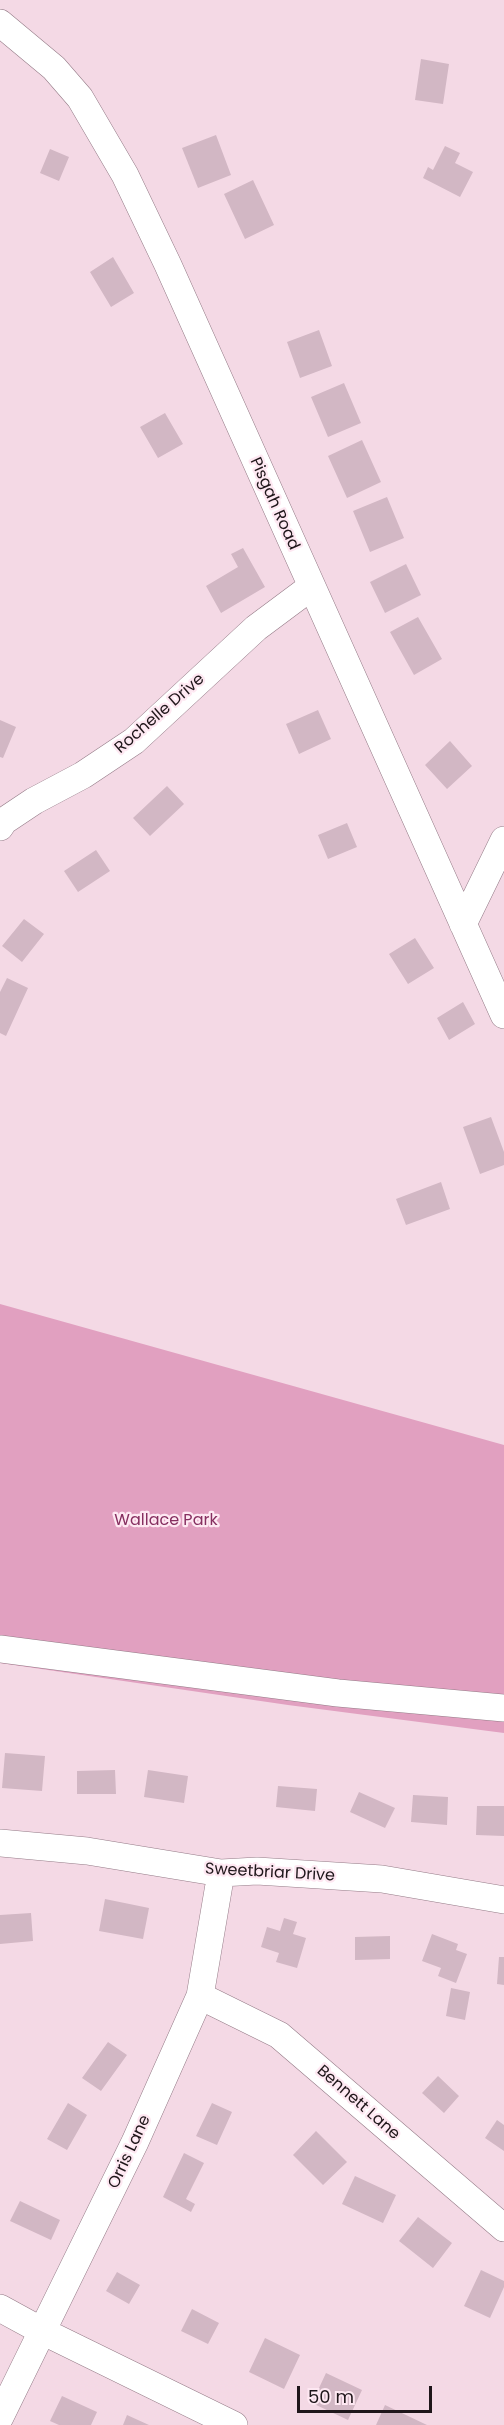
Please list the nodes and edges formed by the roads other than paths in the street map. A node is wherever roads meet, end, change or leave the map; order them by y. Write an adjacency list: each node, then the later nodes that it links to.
1 (0, 23): 2 (street, Pisgah Road)
2 (311, 587): 3 (street, Rochelle Drive); 5 (street, Pisgah Road)
3 (0, 827)
4 (504, 840): 5 (street)
5 (463, 924): 6 (street, Pisgah Road)
6 (504, 1015)
7 (0, 1648): 8 (street)
8 (504, 1708)
9 (0, 1843): 10 (street, Sweetbriar Drive)
10 (221, 1873): 11 (street, Sweetbriar Drive); 12 (street, Orris Lane)
11 (504, 1900)
12 (200, 1996): 13 (street, Bennett Lane); 15 (street, Orris Lane)
13 (504, 2228)
14 (0, 2308): 15 (street)
15 (42, 2331): 16 (street, Orris Lane); 17 (street)
16 (0, 2417)
17 (234, 2425)

